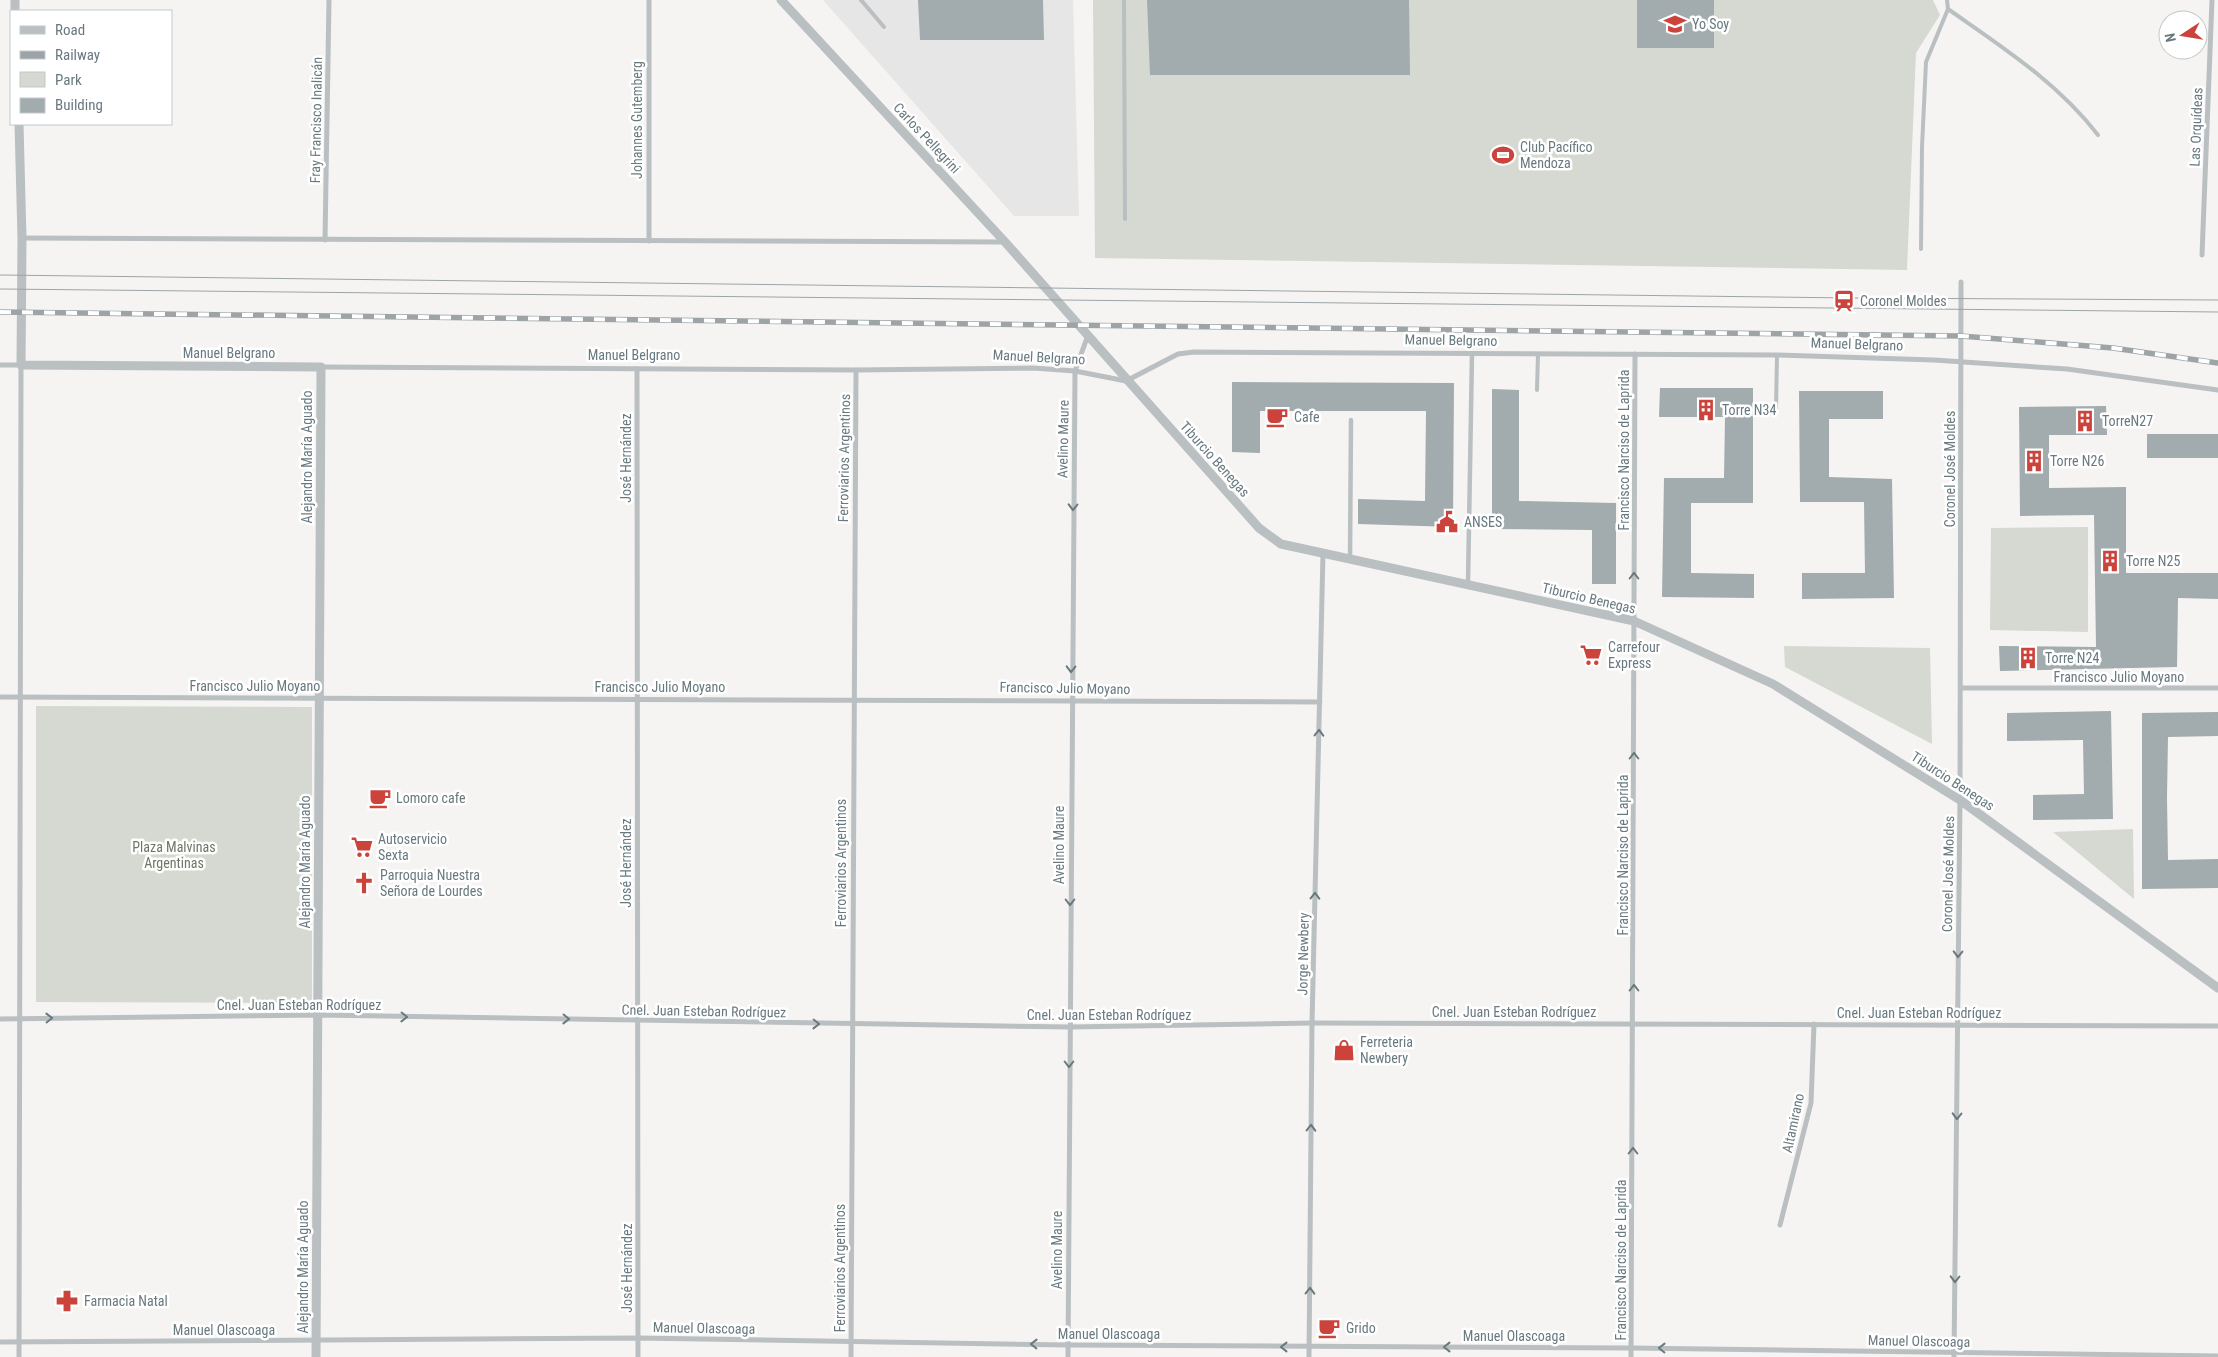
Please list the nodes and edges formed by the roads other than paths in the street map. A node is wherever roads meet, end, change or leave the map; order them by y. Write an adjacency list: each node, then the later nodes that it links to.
1 (329, 0): 14 (street, Fray Francisco Inalicán)
2 (649, 0): 15 (street, Johannes Gutemberg)
3 (781, 0): 16 (street, Carlos Pellegrini)
4 (861, 0): 9 (lane)
5 (1124, 0): 12 (lane)
6 (1947, 0): 8 (lane)
7 (2212, 0): 18 (street, Las Orquídeas)
8 (1948, 9): 11 (lane); 17 (lane)
9 (884, 27)
10 (19, 125): 13 (street)
11 (2098, 135)
12 (1125, 219)
13 (22, 238): 14 (street); 28 (street)
14 (326, 240): 15 (street)
15 (648, 241): 16 (street)
16 (1005, 242): 20 (street, Carlos Pellegrini)
17 (1921, 249)
18 (2202, 254)
19 (1961, 282): 26 (street, Coronel José Moldes)
20 (1052, 295): 21 (street, Tiburcio Benegas)
21 (1088, 335): 32 (street, Avelino Maure); 33 (street, Tiburcio Benegas)
22 (1472, 354): 23 (street, Manuel Belgrano); 33 (street, Manuel Belgrano); 40 (street)
23 (1538, 354): 24 (street, Manuel Belgrano); 34 (lane)
24 (1635, 354): 25 (street, Manuel Belgrano); 41 (street, Francisco Narciso de Laprida, one-way to 24)
25 (1777, 355): 26 (street, Manuel Belgrano); 36 (lane)
26 (1961, 361): 35 (street, Manuel Belgrano); 42 (street, Coronel José Moldes)
27 (0, 364): 28 (street, Manuel Belgrano)
28 (22, 365): 29 (street, Manuel Belgrano); 45 (street)
29 (321, 367): 30 (street, Manuel Belgrano); 47 (street, Alejandro María Aguado)
30 (637, 369): 31 (street, Manuel Belgrano); 48 (street, José Hernández)
31 (856, 370): 32 (street, Manuel Belgrano); 46 (street, Ferroviarios Argentinos)
32 (1075, 371): 33 (street, Manuel Belgrano); 49 (street, Avelino Maure, one-way to 49)
33 (1126, 381): 38 (street, Tiburcio Benegas)
34 (1537, 390)
35 (2218, 390)
36 (1776, 410)
37 (1351, 420): 39 (street)
38 (1323, 552): 39 (street, Tiburcio Benegas); 50 (street, Jorge Newbery)
39 (1350, 558): 40 (street, Tiburcio Benegas)
40 (1468, 584): 41 (street, Tiburcio Benegas)
41 (1634, 621): 51 (street, Tiburcio Benegas); 58 (street, Francisco Narciso de Laprida, one-way to 41)
42 (1961, 688): 43 (street, Francisco Julio Moyano); 51 (street, Coronel José Moldes)
43 (2218, 688)
44 (0, 697): 45 (street, Francisco Julio Moyano)
45 (21, 697): 47 (street, Francisco Julio Moyano); 55 (street)
46 (853, 697): 48 (street, Francisco Julio Moyano); 49 (street, Francisco Julio Moyano); 61 (street, Ferroviarios Argentinos)
47 (319, 698): 48 (street, Francisco Julio Moyano); 53 (street, Alejandro María Aguado)
48 (638, 699): 56 (street, José Hernández)
49 (1071, 700): 50 (street, Francisco Julio Moyano); 63 (street, Avelino Maure, one-way to 63)
50 (1320, 702): 57 (street, Jorge Newbery, one-way to 50)
51 (1960, 800): 52 (street, Tiburcio Benegas); 60 (street, Coronel José Moldes, one-way to 60)
52 (2218, 988)
53 (319, 1015): 55 (street, Cnel. Juan Esteban Rodríguez, one-way to 53); 56 (street, Cnel. Juan Esteban Rodríguez, one-way to 56); 66 (street, Alejandro María Aguado)
54 (0, 1019): 55 (street, Cnel. Juan Esteban Rodríguez)
55 (20, 1019): 69 (street)
56 (638, 1020): 61 (street, Cnel. Juan Esteban Rodríguez, one-way to 61); 65 (street, José Hernández)
57 (1312, 1023): 58 (street, Cnel. Juan Esteban Rodríguez); 63 (street, Cnel. Juan Esteban Rodríguez); 71 (street, Jorge Newbery, one-way to 57)
58 (1634, 1023): 59 (street, Cnel. Juan Esteban Rodríguez); 72 (street, Francisco Narciso de Laprida, one-way to 58)
59 (1814, 1024): 60 (street, Cnel. Juan Esteban Rodríguez); 64 (street, Altamirano)
60 (1958, 1024): 62 (street, Cnel. Juan Esteban Rodríguez); 73 (street, Coronel José Moldes, one-way to 73)
61 (851, 1025): 63 (street, Cnel. Juan Esteban Rodríguez); 67 (street, Ferroviarios Argentinos)
62 (2218, 1026)
63 (1070, 1027): 70 (street, Avelino Maure, one-way to 70)
64 (1780, 1225)
65 (638, 1338): 66 (street, Manuel Olascoaga); 67 (street, Manuel Olascoaga); 77 (street, José Hernández)
66 (316, 1340): 69 (street, Manuel Olascoaga); 76 (street, Alejandro María Aguado)
67 (851, 1341): 70 (street, Manuel Olascoaga, one-way to 67); 78 (street, Ferroviarios Argentinos)
68 (0, 1342): 69 (street, Manuel Olascoaga)
69 (19, 1342): 75 (street)
70 (1068, 1345): 71 (street, Manuel Olascoaga, one-way to 70); 79 (street, Avelino Maure)
71 (1310, 1347): 72 (street, Manuel Olascoaga, one-way to 71); 80 (street, Jorge Newbery)
72 (1632, 1348): 73 (street, Manuel Olascoaga, one-way to 72); 81 (street, Francisco Narciso de Laprida)
73 (1954, 1355): 74 (street, Manuel Olascoaga)
74 (2218, 1356)
75 (19, 1357)
76 (316, 1357)
77 (638, 1357)
78 (851, 1357)
79 (1068, 1357)
80 (1310, 1357)
81 (1632, 1357)

